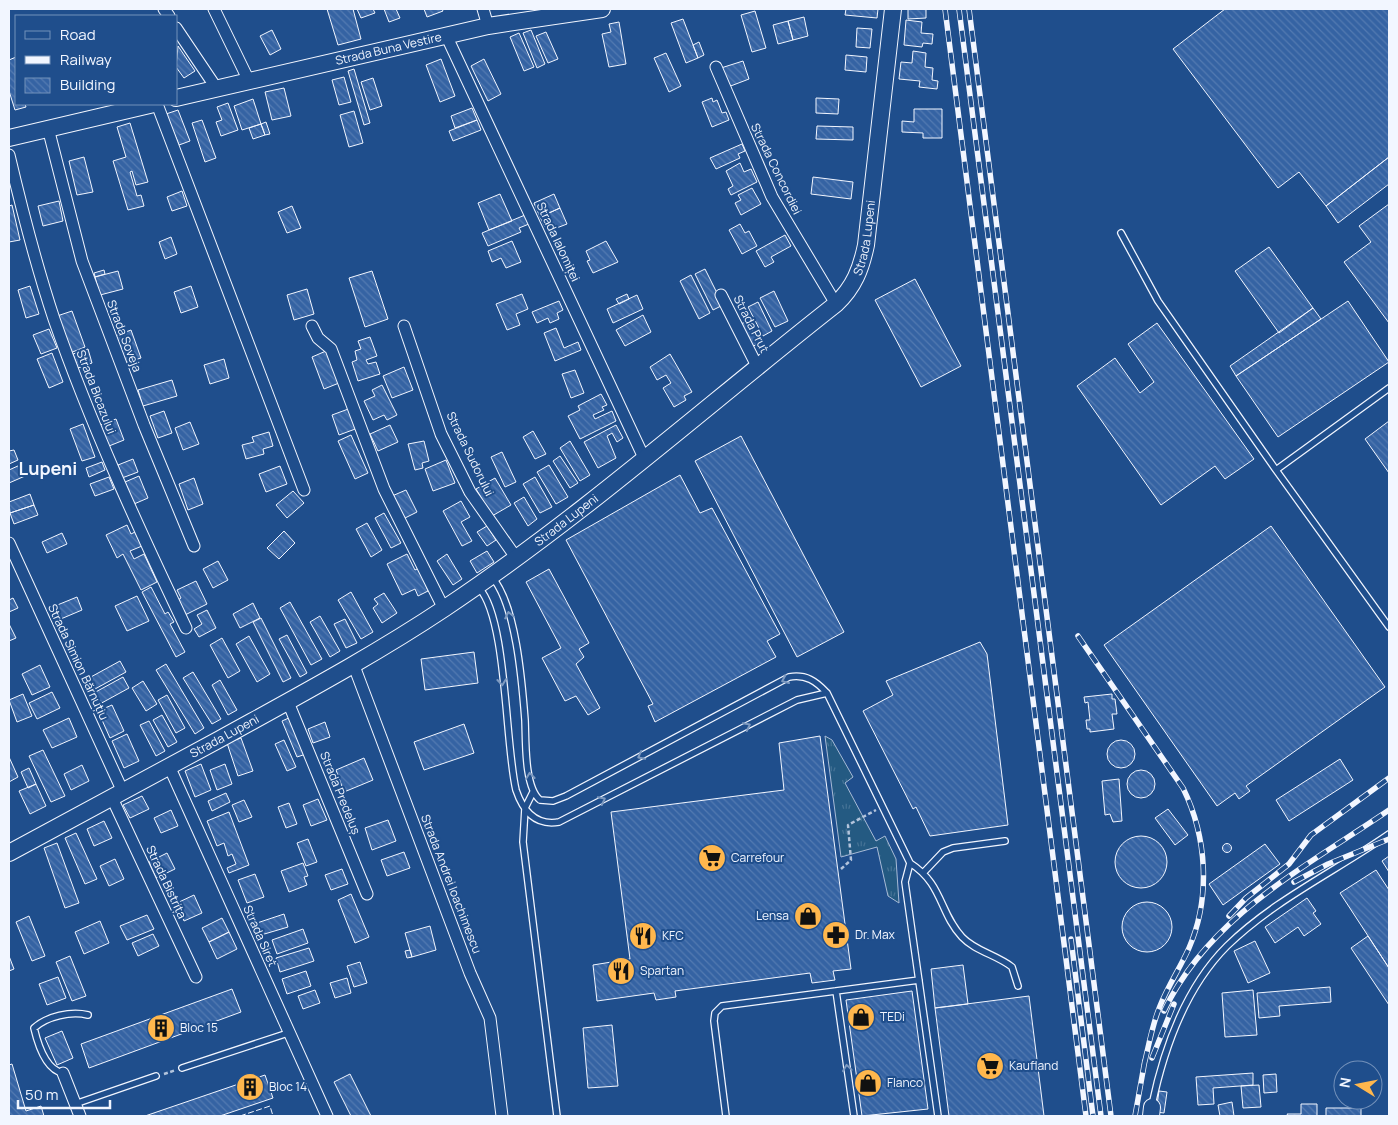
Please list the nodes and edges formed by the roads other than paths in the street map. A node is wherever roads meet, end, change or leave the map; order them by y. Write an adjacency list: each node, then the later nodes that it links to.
1 (214, 9): 10 (street)
2 (483, 9): 6 (street)
3 (593, 9): 5 (street, Strada Buna Vestire)
4 (893, 9): 20 (street, Strada Lupeni)
5 (536, 13): 6 (street, Strada Buna Vestire)
6 (488, 26): 8 (street, Strada Buna Vestire)
7 (178, 31): 11 (street)
8 (446, 35): 10 (street, Strada Buna Vestire); 25 (street, Strada Ialomiței)
9 (716, 67): 20 (street, Strada Concordiei)
10 (249, 81): 11 (street, Strada Buna Vestire)
11 (217, 89): 12 (street, Strada Buna Vestire)
12 (178, 98)
13 (152, 105): 15 (street)
14 (156, 105): 27 (street)
15 (48, 128): 16 (street); 28 (street, Strada Soveja)
16 (9, 138)
17 (9, 155): 35 (street, Strada Bicazului)
18 (1121, 234): 26 (lane)
19 (721, 295): 23 (street, Strada Prut)
20 (836, 304): 23 (street, Strada Lupeni)
21 (312, 326): 33 (street)
22 (404, 326): 30 (street, Strada Sudorului)
23 (757, 366): 25 (street, Strada Lupeni)
24 (1389, 388): 26 (lane)
25 (645, 460): 30 (street, Strada Lupeni)
26 (1276, 470): 34 (lane)
27 (304, 490)
28 (194, 546)
29 (10, 552): 41 (street, Strada Simion Bărnuțiu)
30 (517, 559): 31 (street, Strada Lupeni)
31 (492, 576): 32 (street, Strada Lupeni); 40 (lane, one-way to 31)
32 (478, 586): 33 (street, Strada Lupeni); 42 (lane, one-way to 42)
33 (444, 609): 36 (street, Strada Lupeni)
34 (1389, 627)
35 (186, 628)
36 (354, 666): 38 (street, Strada Lupeni); 63 (street, Strada Andrei Ioachimescu)
37 (827, 693): 40 (lane, one-way to 40); 42 (lane, one-way to 37); 46 (lane)
38 (288, 702): 39 (street, Strada Lupeni); 48 (street, Strada Predeluș)
39 (169, 766): 41 (street, Strada Lupeni); 54 (street, Strada Siret)
40 (533, 792): 42 (lane)
41 (117, 795): 45 (street, Strada Lupeni); 49 (street, Strada Bistrița)
42 (525, 808): 64 (lane)
43 (1389, 834): 59 (lane)
44 (1005, 841): 47 (lane)
45 (9, 854)
46 (910, 863): 47 (lane); 50 (lane)
47 (924, 872): 51 (lane)
48 (367, 894)
49 (196, 977)
50 (919, 980): 52 (lane); 66 (lane)
51 (1018, 986)
52 (836, 991): 60 (lane); 65 (lane, one-way to 52)
53 (88, 1015): 56 (lane)
54 (288, 1034): 55 (lane); 62 (street, Strada Siret)
55 (182, 1068)
56 (63, 1073): 58 (street)
57 (156, 1076): 58 (lane)
58 (75, 1104): 61 (street)
59 (1152, 1112)
60 (726, 1115)
61 (80, 1116)
62 (326, 1116)
63 (502, 1116)
64 (557, 1116)
65 (854, 1116)
66 (938, 1116)

